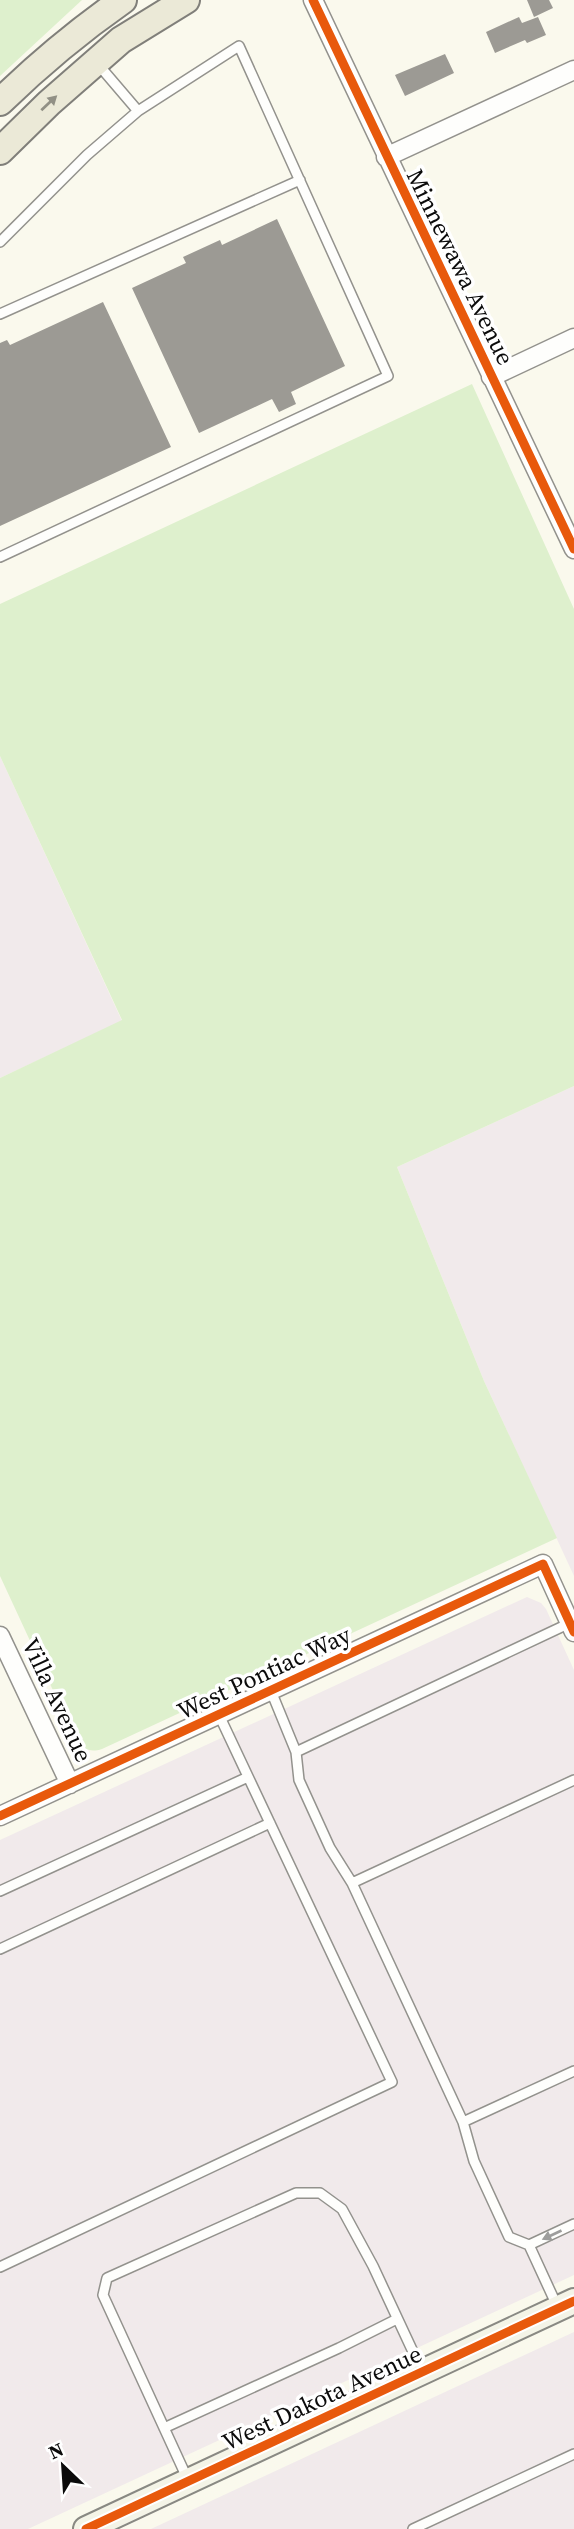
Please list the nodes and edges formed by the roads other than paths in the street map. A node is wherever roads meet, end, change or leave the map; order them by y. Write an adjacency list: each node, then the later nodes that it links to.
1 (123, 0): 6 (main road)
2 (186, 0): 4 (main road)
3 (313, 0): 9 (street, Minnewawa Avenue)
4 (96, 62): 7 (lane); 8 (main road, one-way to 4)
5 (574, 70): 9 (street)
6 (0, 102)
7 (138, 111): 10 (lane); 11 (lane)
8 (0, 151)
9 (386, 157): 14 (street, Minnewawa Avenue)
10 (300, 180): 12 (lane); 16 (lane)
11 (0, 242)
12 (0, 314)
13 (574, 338): 14 (street)
14 (491, 377): 15 (street, Minnewawa Avenue)
15 (574, 550)
16 (0, 557)
17 (572, 1628): 19 (street, West Pontiac Way); 21 (lane)
18 (0, 1636): 24 (street, Villa Avenue)
19 (271, 1691): 20 (street, West Pontiac Way); 21 (lane)
20 (219, 1715): 22 (lane); 24 (street, West Pontiac Way)
21 (296, 1752): 27 (lane)
22 (248, 1777): 26 (lane); 28 (lane)
23 (574, 1780): 27 (lane)
24 (69, 1784): 25 (street, West Pontiac Way)
25 (0, 1816)
26 (270, 1823): 29 (lane); 34 (lane)
27 (352, 1883): 31 (lane)
28 (0, 1891)
29 (0, 1949)
30 (574, 2071): 31 (lane)
31 (463, 2122): 33 (lane)
32 (574, 2224): 33 (lane, one-way to 33)
33 (529, 2245): 35 (lane)
34 (0, 2267)
35 (566, 2305): 37 (street, West Dakota Avenue)
36 (397, 2319): 37 (lane); 38 (lane); 38 (lane)
37 (422, 2373): 40 (street, West Dakota Avenue)
38 (164, 2428): 40 (lane)
39 (574, 2454): 42 (lane)
40 (189, 2481): 41 (street, West Dakota Avenue)
41 (86, 2529)
42 (413, 2529)

